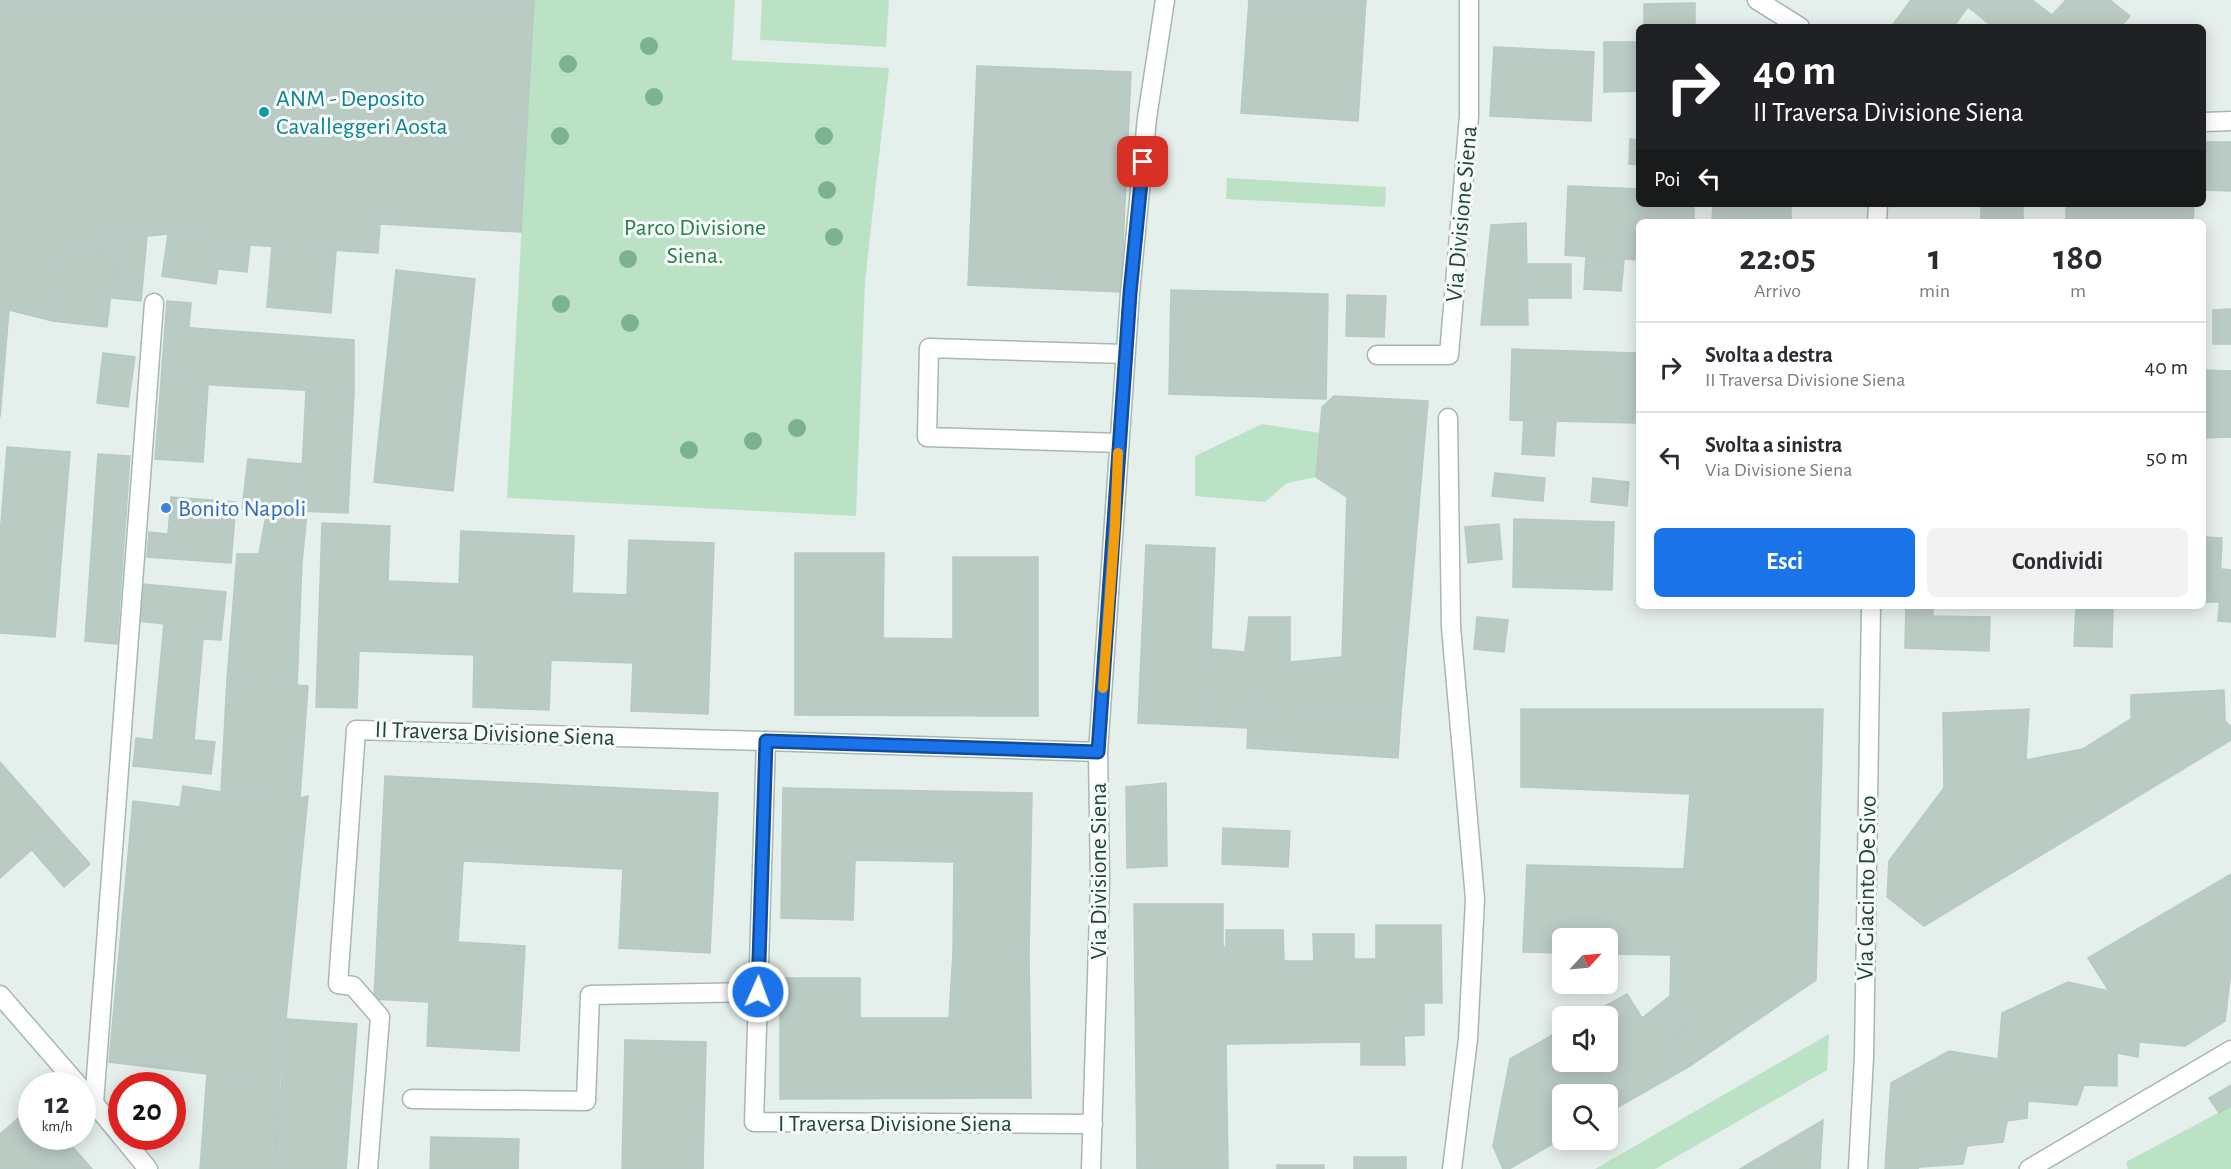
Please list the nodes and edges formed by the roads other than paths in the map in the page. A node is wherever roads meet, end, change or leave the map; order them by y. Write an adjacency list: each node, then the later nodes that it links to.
1 (1165, 0): 8 (street, Via Divisione Siena)
2 (1469, 0): 9 (street, Via Divisione Siena)
3 (1756, 0): 4 (street)
4 (1795, 24)
5 (2231, 121): 6 (street)
6 (2206, 122)
7 (154, 303): 19 (street)
8 (1125, 354): 11 (street, Via Divisione Siena); 11 (street)
9 (1377, 354)
10 (1448, 418): 28 (street)
11 (1119, 443): 14 (street, Via Divisione Siena)
12 (1871, 609): 29 (street, Via Giacinto De Sivo)
13 (766, 741): 14 (street, II Traversa Divisione Siena); 15 (street, I Traversa Divisione Siena); 26 (street, II Traversa Divisione Siena)
14 (1098, 752): 23 (street, Via Divisione Siena)
15 (758, 992): 20 (street); 23 (street, I Traversa Divisione Siena)
16 (0, 995): 18 (street)
17 (2231, 1050): 30 (street)
18 (67, 1072)
19 (90, 1072)
20 (412, 1099)
21 (96, 1106): 22 (street)
22 (108, 1120)
23 (1093, 1124): 27 (street, Via Divisione Siena)
24 (133, 1150): 25 (street)
25 (148, 1169)
26 (368, 1169)
27 (1091, 1169)
28 (1452, 1169)
29 (1858, 1169)
30 (2029, 1169)

